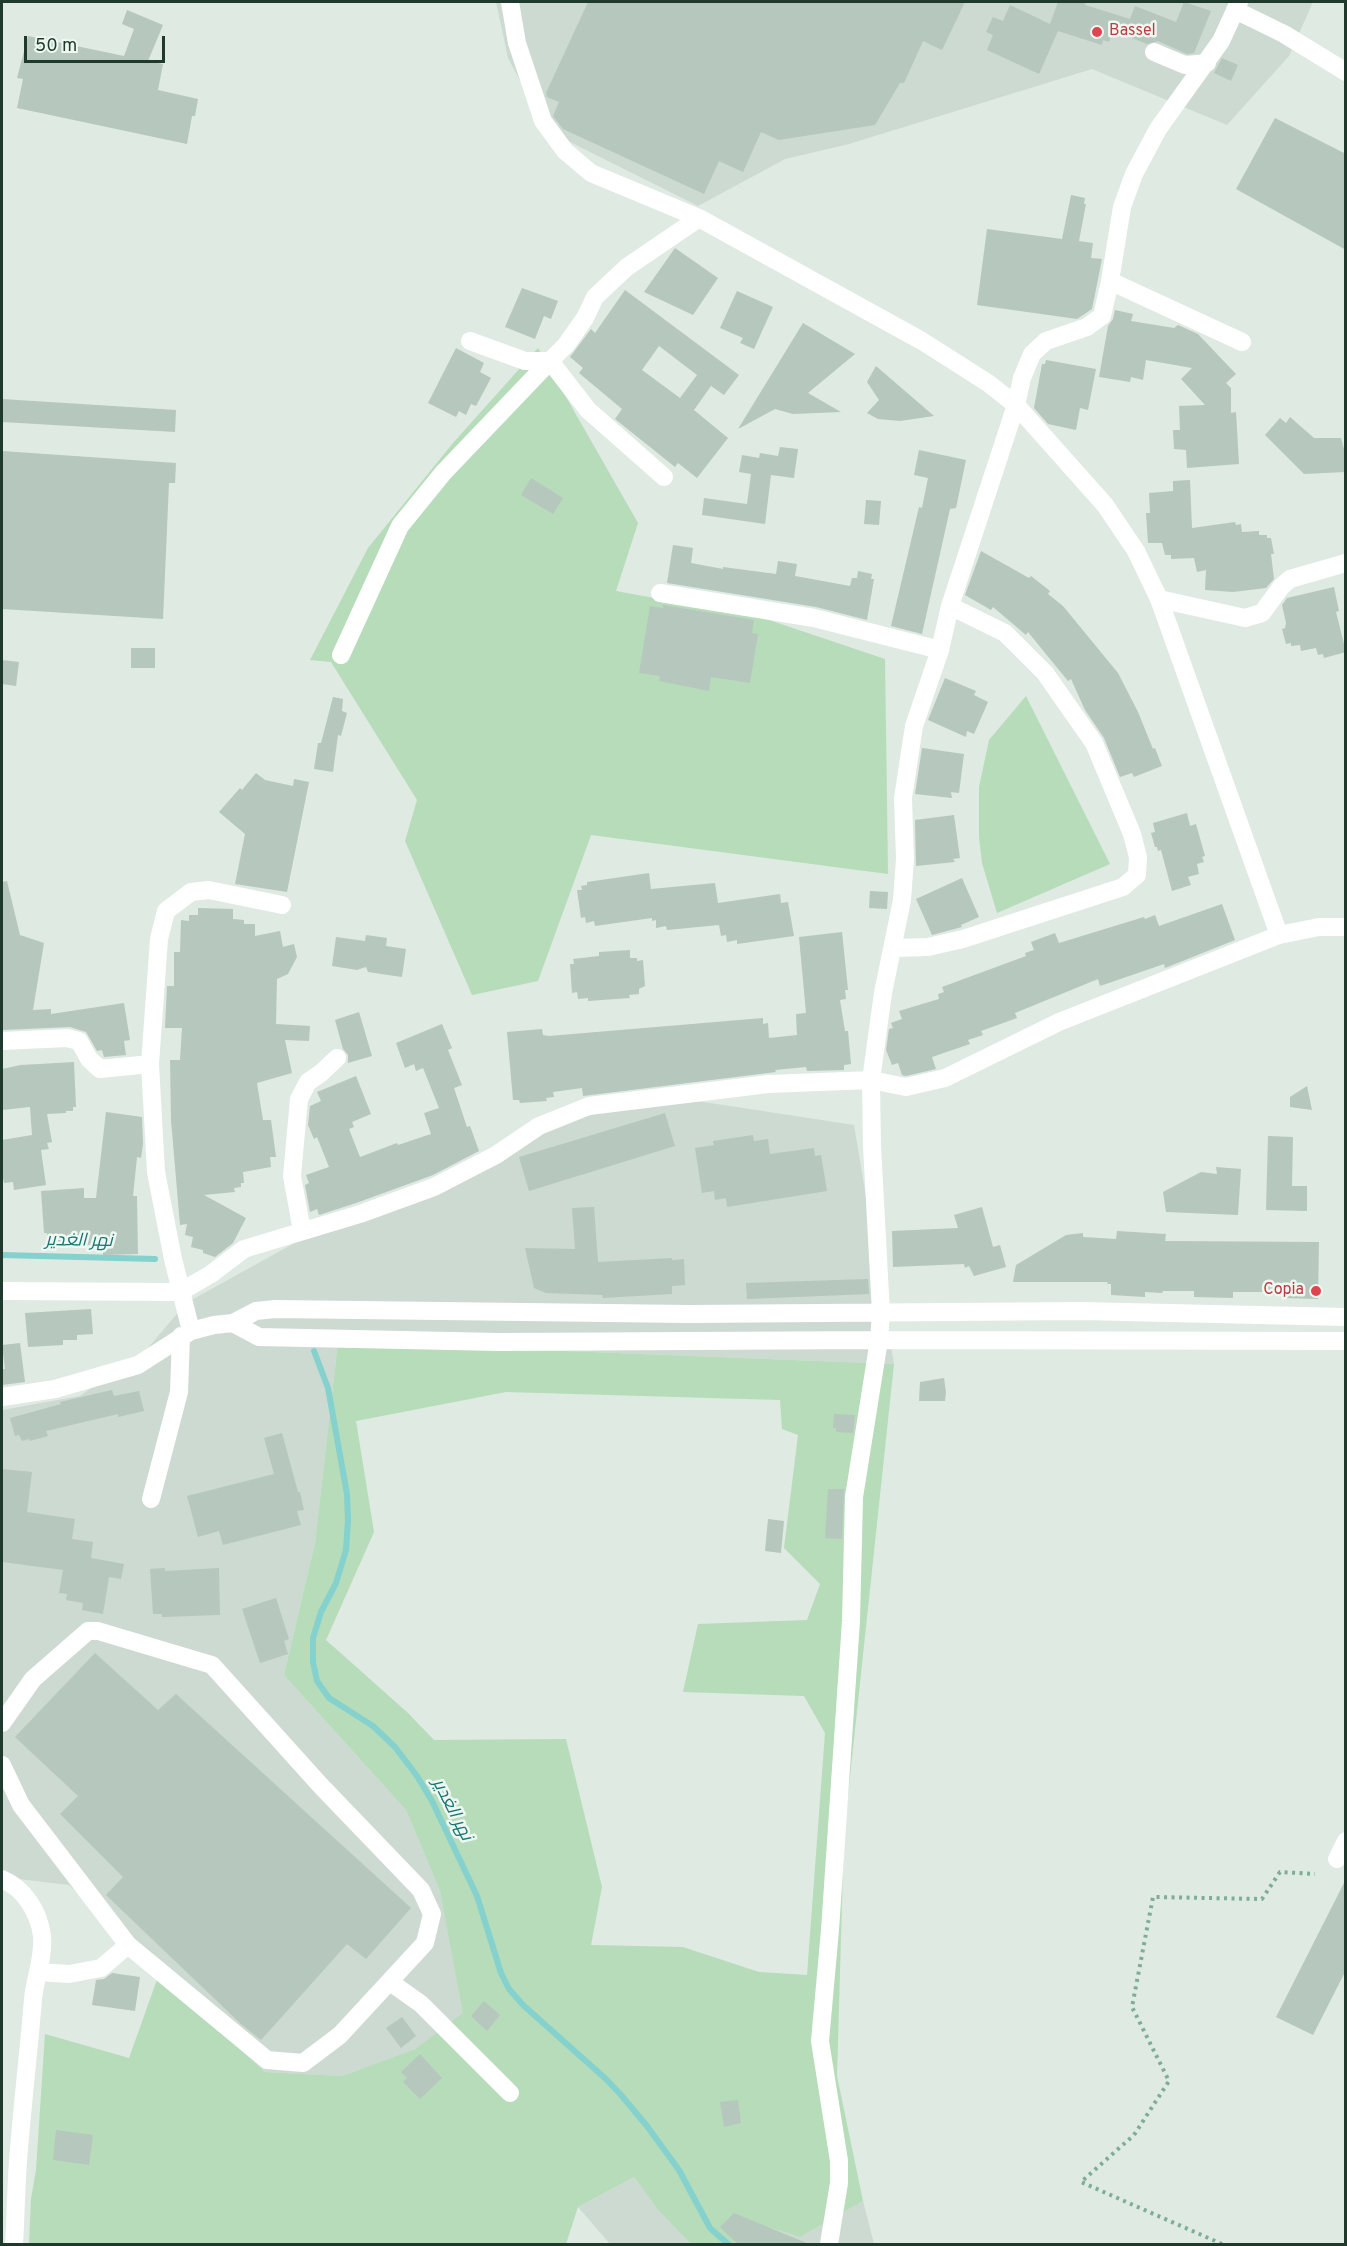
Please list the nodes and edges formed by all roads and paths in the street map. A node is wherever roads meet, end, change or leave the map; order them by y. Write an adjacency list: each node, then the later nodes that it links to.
1 (510, 2): 6 (street)
2 (1237, 6): 4 (street); 5 (street)
3 (1154, 52): 4 (street)
4 (1207, 63): 7 (street)
5 (1346, 72)
6 (699, 218): 10 (street); 11 (street)
7 (1110, 281): 9 (street); 11 (street)
8 (470, 342): 10 (street)
9 (1242, 342)
10 (550, 361): 12 (street); 18 (street)
11 (1016, 405): 15 (street); 16 (street)
12 (664, 477)
13 (1346, 562): 15 (street)
14 (660, 593): 17 (street)
15 (1159, 599): 21 (street)
16 (950, 606): 17 (street); 22 (street)
17 (940, 650): 22 (street)
18 (341, 655)
19 (282, 905): 25 (street)
20 (1346, 927): 21 (street)
21 (1279, 935): 26 (street)
22 (894, 948): 26 (street)
23 (2, 1041): 25 (street)
24 (337, 1058): 27 (street)
25 (150, 1064): 29 (street)
26 (872, 1080): 27 (street); 30 (street)
27 (302, 1231): 29 (street)
28 (2, 1291): 29 (street)
29 (180, 1292): 33 (street)
30 (881, 1312): 31 (street); 32 (street); 34 (street)
31 (1346, 1317)
32 (233, 1323): 33 (street); 34 (street)
33 (186, 1334): 36 (street); 37 (street)
34 (879, 1340): 35 (street); 49 (street)
35 (1346, 1341)
36 (2, 1397)
37 (151, 1499)
38 (2, 1722): 46 (street)
39 (2, 1765): 44 (street)
40 (1346, 1841): 41 (street)
41 (1337, 1859)
42 (1315, 1874): 50 (path)
43 (2, 1879): 45 (street)
44 (128, 1945): 45 (street); 46 (street)
45 (38, 1972): 48 (street)
46 (390, 1983): 47 (street)
47 (510, 2093)
48 (14, 2244)
49 (829, 2244)
50 (1222, 2244)

